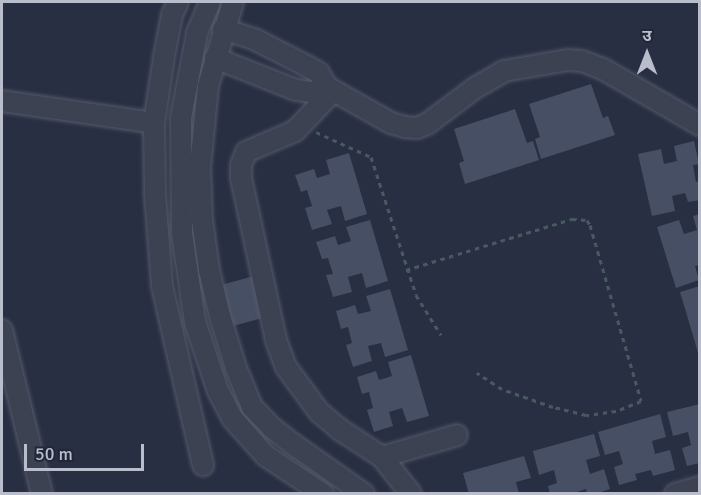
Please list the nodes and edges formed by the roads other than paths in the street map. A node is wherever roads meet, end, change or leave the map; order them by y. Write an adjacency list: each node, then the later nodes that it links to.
1 (178, 2): 8 (street)
2 (210, 2): 4 (street)
3 (233, 2): 5 (street)
4 (197, 33): 5 (street); 10 (street)
5 (219, 43): 6 (street); 6 (street); 11 (street)
6 (330, 89): 9 (street); 14 (street)
7 (2, 101): 8 (street)
8 (154, 123): 10 (street); 15 (street)
9 (699, 125)
10 (180, 126): 11 (street); 18 (street)
11 (203, 129): 19 (street)
12 (2, 330): 17 (street)
13 (457, 435): 14 (street)
14 (382, 457): 20 (street)
15 (203, 465)
16 (699, 487): 21 (street)
17 (42, 494)
18 (323, 494)
19 (364, 494)
20 (411, 494)
21 (675, 494)

